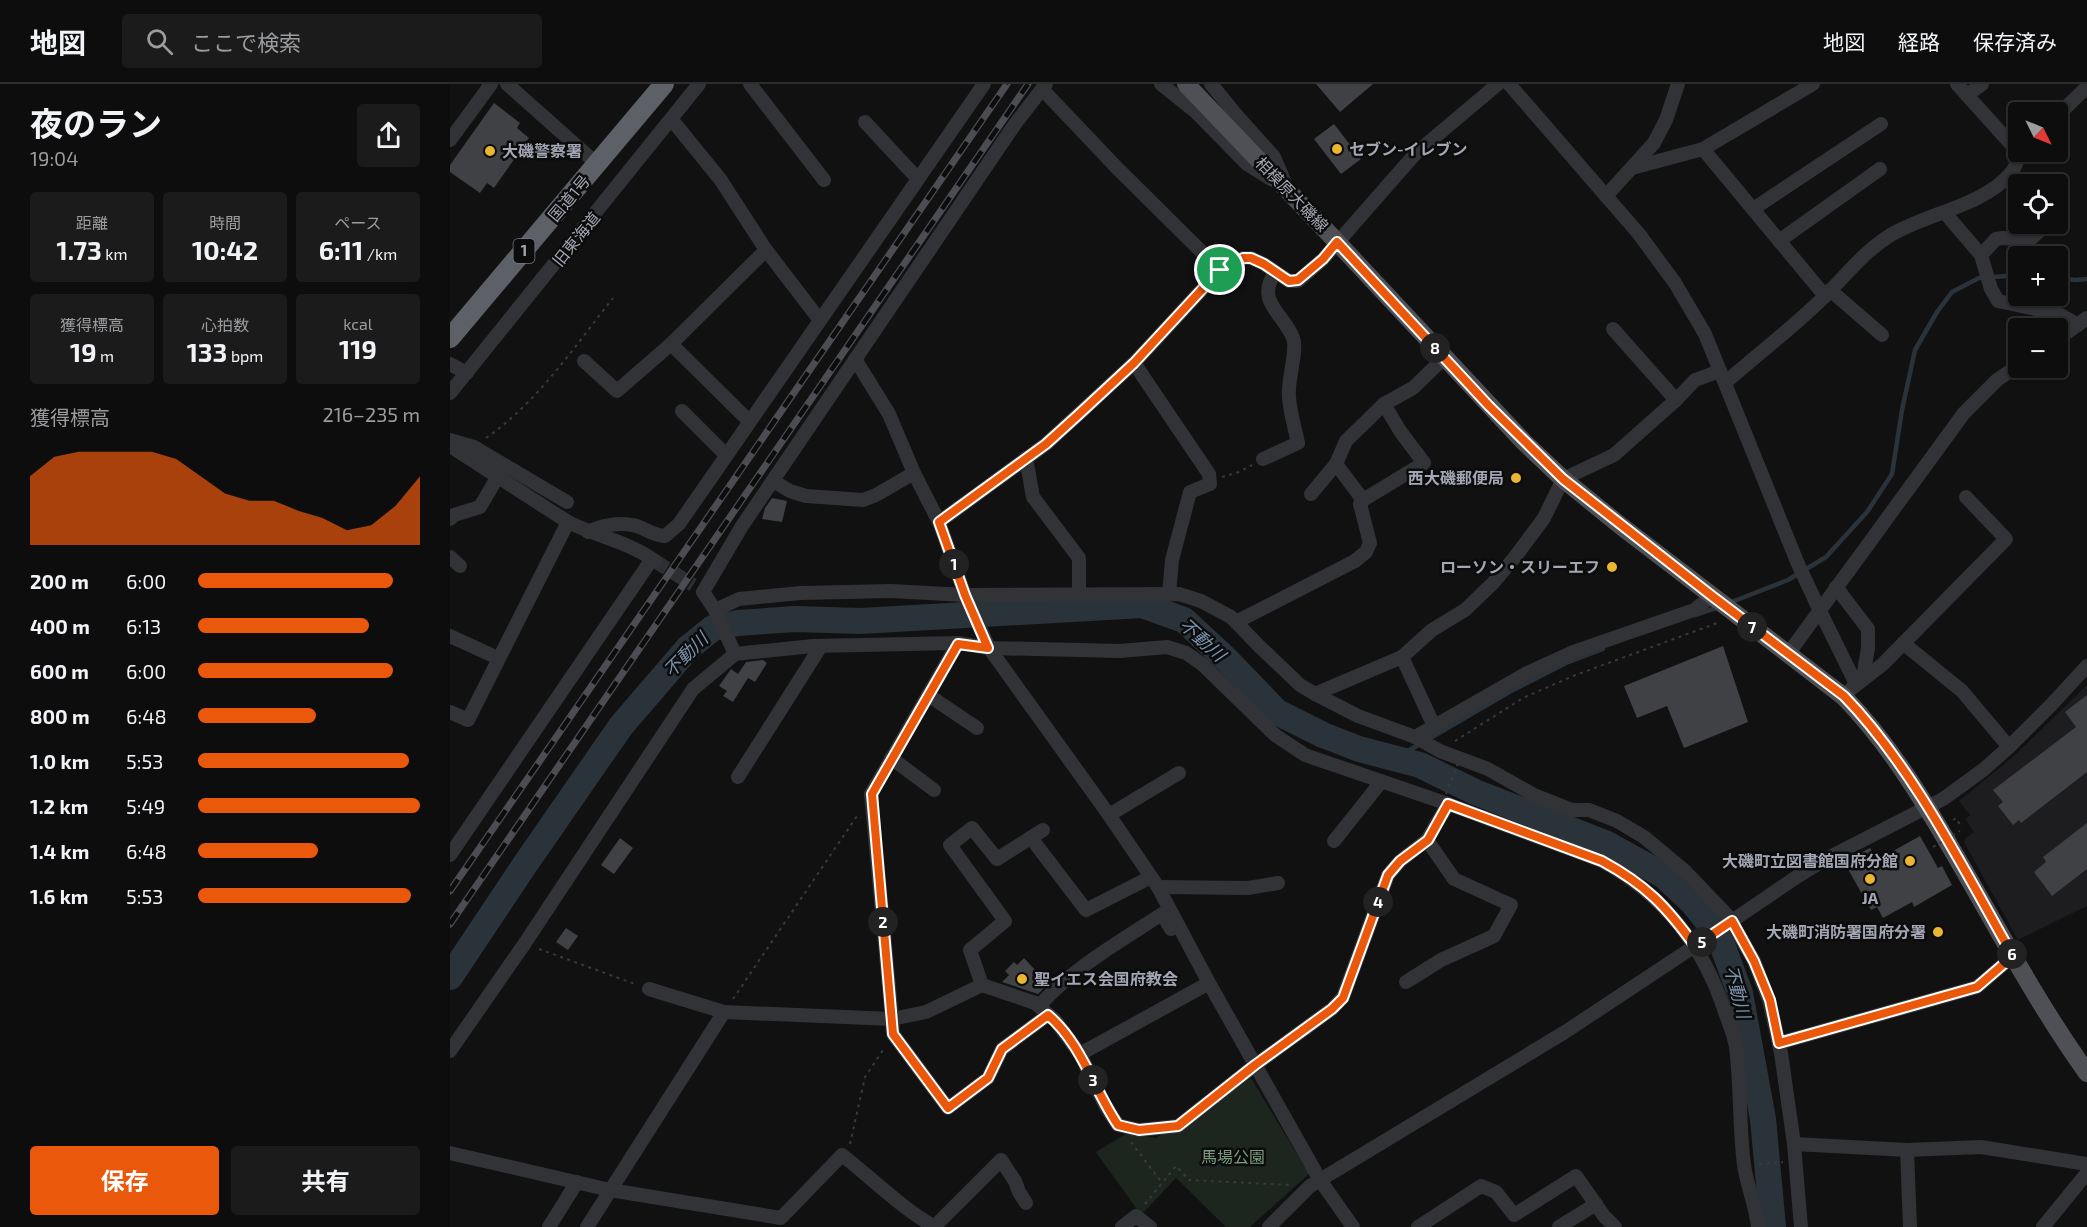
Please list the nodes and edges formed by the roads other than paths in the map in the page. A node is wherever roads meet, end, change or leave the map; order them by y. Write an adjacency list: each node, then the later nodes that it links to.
1 (491, 84): 24 (street)
2 (507, 84): 27 (street)
3 (664, 84): 27 (highway, 国道1号 / 1)
4 (699, 84): 20 (street, 旧東海道)
5 (750, 84): 31 (street)
6 (984, 84): 30 (street)
7 (1161, 84): 32 (street)
8 (1186, 84): 32 (main road, 相模原大磯線)
9 (1211, 84): 32 (street)
10 (1498, 84): 38 (street)
11 (1509, 84): 33 (street)
12 (1678, 84): 28 (street)
13 (1813, 84): 25 (street)
14 (1957, 84): 18 (street)
15 (1982, 84): 18 (street)
16 (1044, 87): 41 (street); 52 (street)
17 (2087, 87): 19 (street)
18 (1967, 95): 23 (street)
19 (2068, 105)
20 (672, 120): 39 (street); 57 (street, 旧東海道)
21 (865, 122): 30 (street)
22 (1881, 124): 34 (street)
23 (2008, 139)
24 (450, 140)
25 (1703, 149): 28 (street); 34 (street)
26 (2017, 162): 35 (street)
27 (597, 164): 49 (highway, 国道1号 / 1)
28 (1632, 168): 33 (street)
29 (1880, 169): 37 (street)
30 (918, 179): 44 (street)
31 (824, 180)
32 (1288, 190): 38 (main road, 相模原大磯線)
33 (1606, 196): 58 (street)
34 (1753, 209): 37 (street)
35 (1945, 213): 40 (street); 43 (street)
36 (2036, 234): 40 (street)
37 (1779, 241): 43 (street)
38 (1337, 242): 42 (street); 51 (main road, 相模原大磯線)
39 (766, 250): 44 (street); 50 (street)
40 (1982, 255): 45 (street)
41 (1220, 270): 42 (street); 54 (street)
42 (1275, 273): 68 (street)
43 (1828, 293): 48 (street); 58 (street)
44 (819, 319): 63 (street)
45 (2082, 322): 47 (street)
46 (1612, 329): 60 (street)
47 (2068, 332)
48 (1882, 335)
49 (450, 338)
50 (671, 344): 53 (street); 63 (street)
51 (1444, 358): 61 (street); 72 (main road, 相模原大磯線)
52 (855, 359): 70 (street); 73 (street)
53 (584, 361)
54 (1134, 363): 67 (street); 83 (street)
55 (450, 364): 57 (street)
56 (2008, 372): 82 (street)
57 (467, 374): 59 (street, 旧東海道)
58 (1723, 376): 60 (street); 88 (street)
59 (450, 393)
60 (1676, 400): 72 (street)
61 (1384, 404): 69 (street); 76 (street)
62 (682, 411): 66 (street)
63 (749, 421): 66 (street)
64 (450, 440): 77 (street)
65 (450, 446): 71 (street)
66 (726, 455): 81 (street)
67 (1026, 458): 80 (street); 85 (street)
68 (1263, 459)
69 (1336, 464): 74 (street); 76 (street)
70 (914, 473): 73 (street); 80 (street)
71 (498, 476): 78 (street); 79 (street)
72 (1563, 479): 86 (main road, 相模原大磯線); 97 (street)
73 (773, 481): 87 (street)
74 (1311, 494)
75 (1966, 497): 91 (street)
76 (1363, 500): 89 (street)
77 (567, 502)
78 (450, 519)
79 (568, 522): 81 (street); 98 (street)
80 (939, 522): 84 (street)
81 (588, 532): 120 (street)
82 (1836, 586): 88 (street); 100 (street)
83 (1168, 594): 85 (street); 89 (street)
84 (965, 595): 85 (street); 87 (street); 94 (street)
85 (1079, 595)
86 (1712, 596): 96 (main road, 相模原大磯線); 104 (street)
87 (715, 610): 95 (street)
88 (1820, 611): 96 (street); 100 (street)
89 (1236, 622): 101 (street)
90 (450, 636): 98 (street)
91 (1903, 643): 100 (street); 107 (street)
92 (958, 644): 93 (street); 94 (street); 102 (street)
93 (820, 646): 95 (street); 110 (street)
94 (988, 648): 111 (street); 115 (street)
95 (735, 654): 135 (street)
96 (1788, 654): 100 (main road, 相模原大磯線)
97 (1402, 657): 101 (street); 104 (street)
98 (498, 658): 103 (street)
99 (2087, 666): 107 (street)
100 (1854, 686): 114 (main road, 相模原大磯線)
101 (1315, 694): 106 (street)
102 (928, 695): 105 (street); 108 (street)
103 (450, 712)
104 (1434, 726): 106 (street)
105 (977, 728)
106 (1415, 737): 123 (street)
107 (2009, 747): 114 (street)
108 (891, 758): 112 (street); 133 (street)
109 (1179, 773): 115 (street)
110 (738, 777)
111 (1381, 782): 113 (street); 119 (street)
112 (934, 790)
113 (1447, 799): 118 (street); 125 (street)
114 (1928, 808): 123 (street); 126 (main road, 相模原大磯線)
115 (1109, 815): 121 (street)
116 (1043, 830): 117 (street)
117 (1031, 838): 121 (street); 129 (street)
118 (1428, 840): 127 (street); 137 (street)
119 (1334, 842)
120 (450, 855)
121 (1154, 882): 122 (street); 124 (street)
122 (1278, 883)
123 (1730, 923): 125 (street); 134 (street)
124 (1187, 942): 128 (street); 131 (street)
125 (1700, 943): 145 (street); 160 (street)
126 (2013, 956): 134 (street); 138 (main road, 相模原大磯線)
127 (1406, 982)
128 (1209, 983): 136 (street); 137 (street)
129 (982, 985): 131 (street); 133 (street)
130 (649, 989): 132 (street)
131 (1044, 1010): 133 (street); 136 (street)
132 (724, 1012): 133 (street); 146 (street)
133 (892, 1019)
134 (1779, 1043): 139 (street)
135 (450, 1051)
136 (1080, 1054): 137 (street)
137 (1255, 1065): 145 (street)
138 (2087, 1073)
139 (1794, 1144): 140 (street); 161 (street)
140 (1907, 1150): 142 (street); 162 (street)
141 (450, 1153): 144 (street)
142 (2087, 1164)
143 (2087, 1173): 163 (street)
144 (577, 1182): 146 (street); 150 (street)
145 (1315, 1183): 155 (street); 156 (street)
146 (610, 1190): 149 (street); 151 (street)
147 (1026, 1203): 152 (street)
148 (1596, 1204): 157 (street); 158 (street); 159 (street)
149 (786, 1223): 152 (street)
150 (549, 1227)
151 (587, 1227)
152 (934, 1227)
153 (1122, 1227): 154 (street)
154 (1150, 1227)
155 (1269, 1227)
156 (1353, 1227)
157 (1418, 1227)
158 (1559, 1227)
159 (1615, 1227)
160 (1758, 1227)
161 (1801, 1227)
162 (1910, 1227)
163 (2043, 1227)

